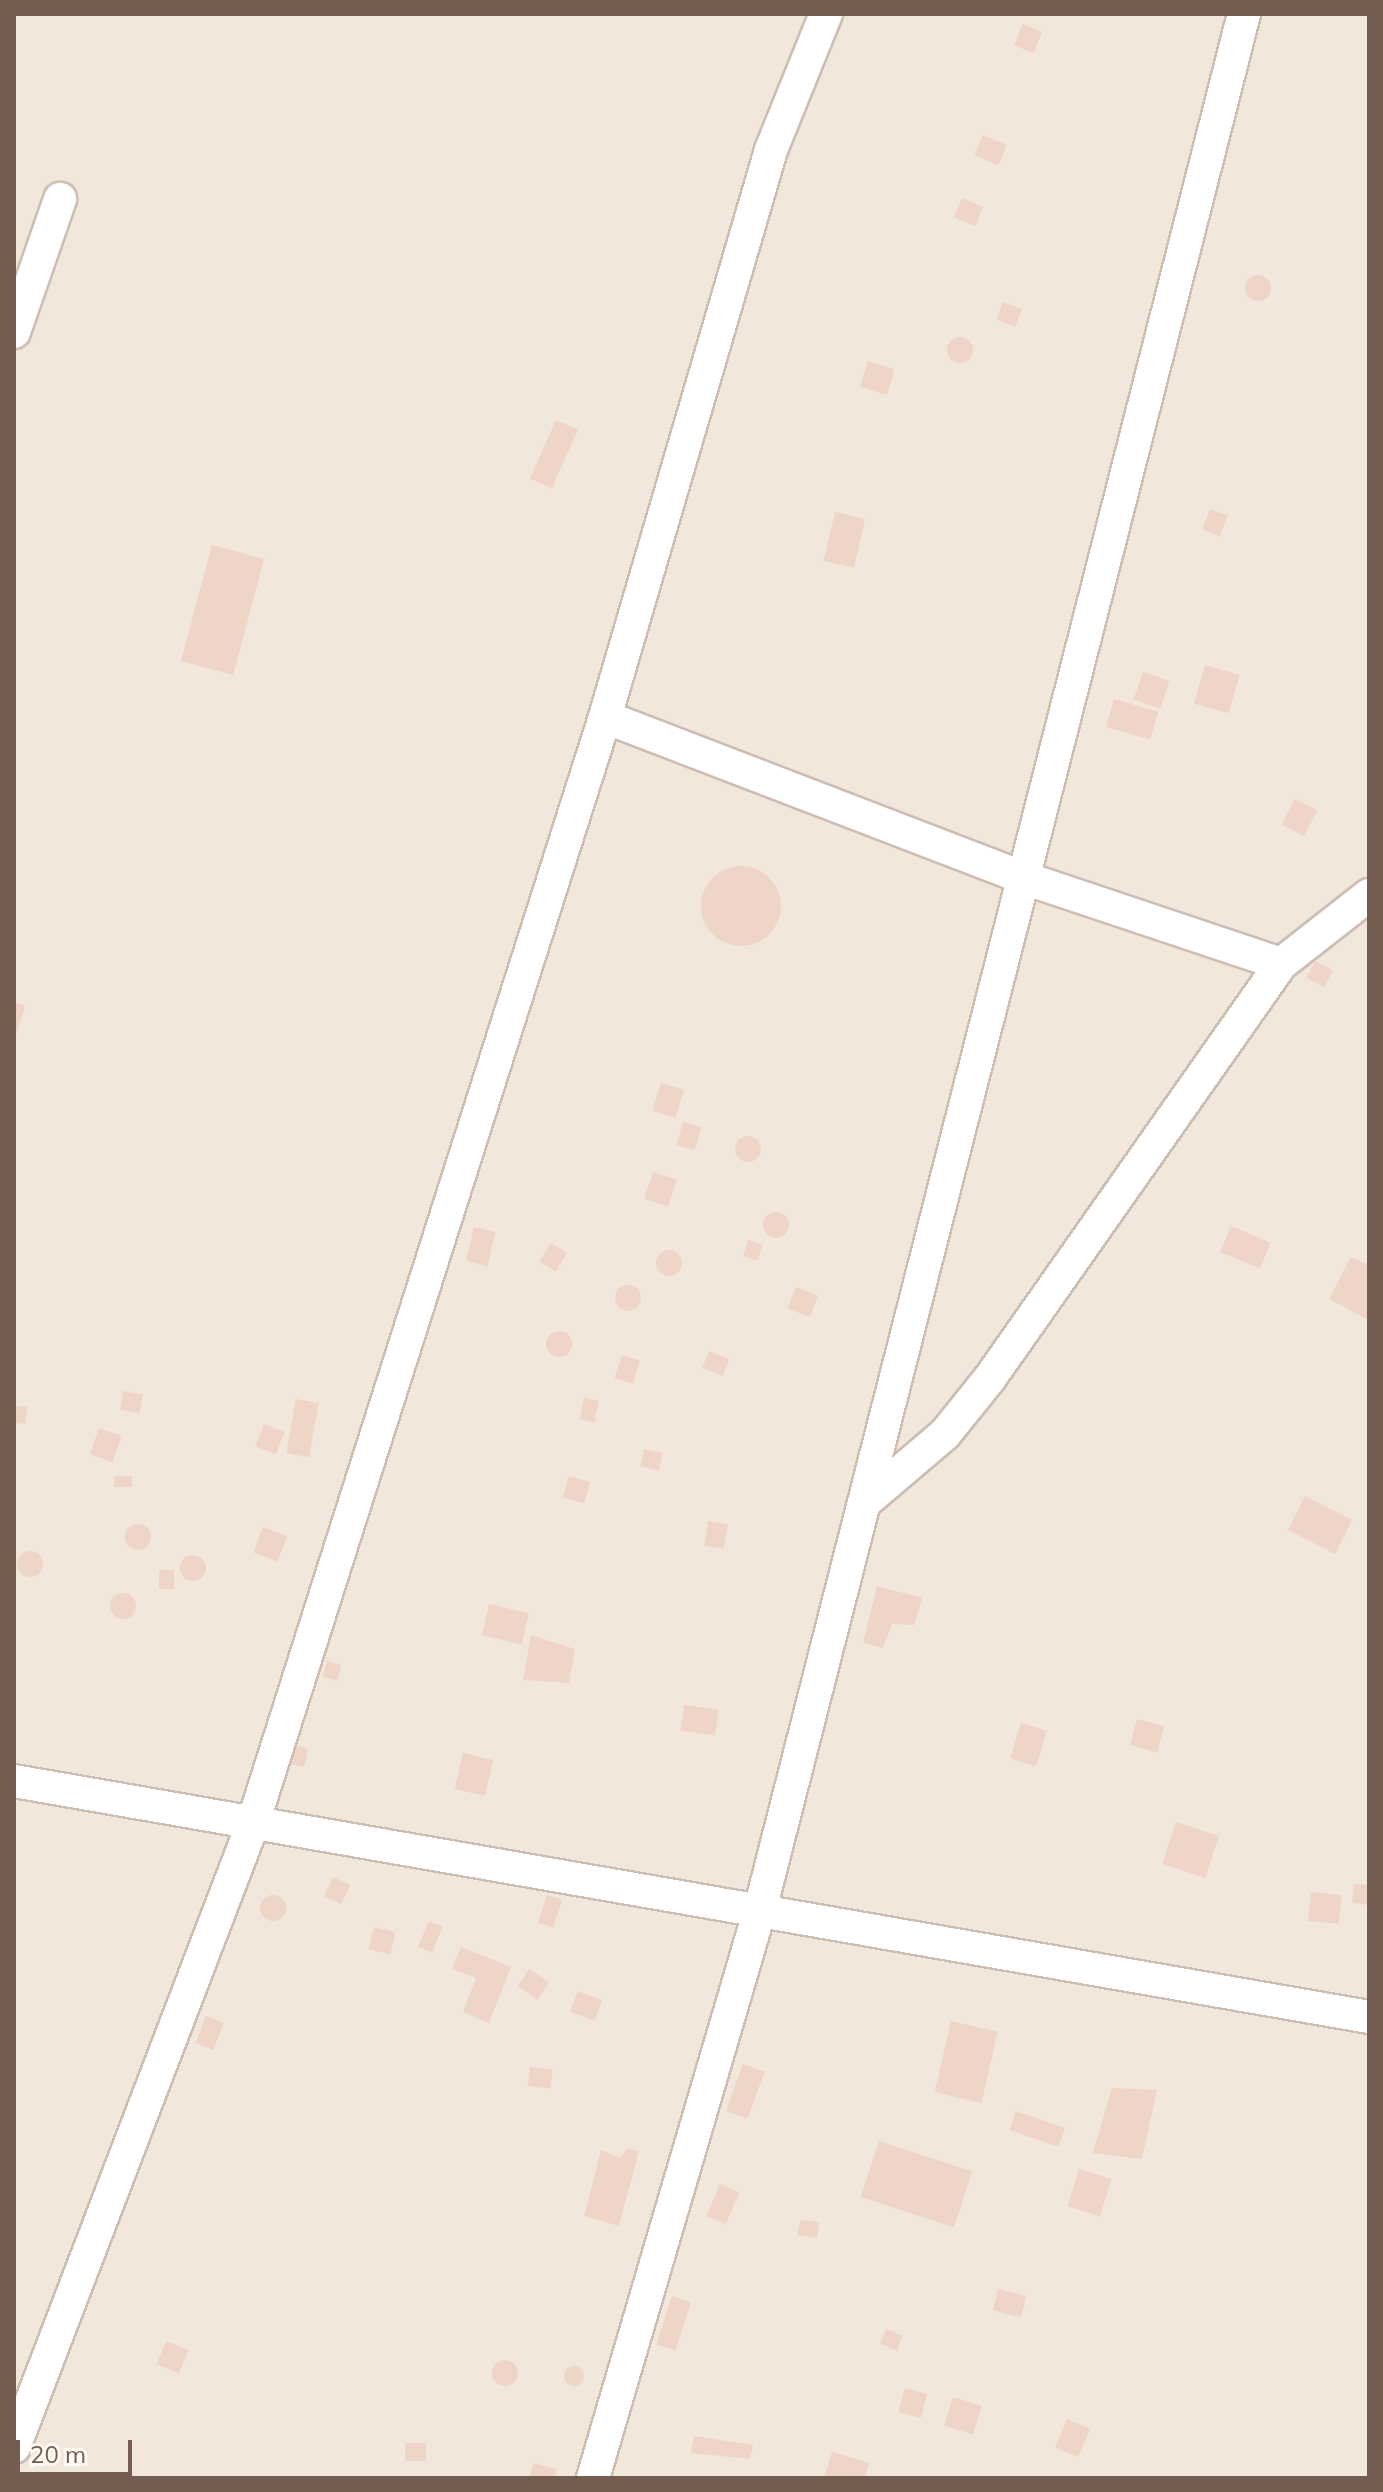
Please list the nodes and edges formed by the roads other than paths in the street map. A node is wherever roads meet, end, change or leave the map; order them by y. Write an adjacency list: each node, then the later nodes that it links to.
1 (826, 14): 5 (street)
2 (1244, 14): 6 (street)
3 (60, 199): 4 (street)
4 (14, 332)
5 (605, 717): 6 (street); 11 (street)
6 (1021, 877): 8 (street); 9 (street)
7 (1368, 897): 8 (street)
8 (1281, 964): 9 (street)
9 (865, 1502): 12 (street)
10 (14, 1781): 11 (street)
11 (252, 1826): 12 (street); 14 (street)
12 (761, 1906): 13 (street); 15 (street)
13 (1369, 2017)
14 (14, 2447)
15 (593, 2478)

